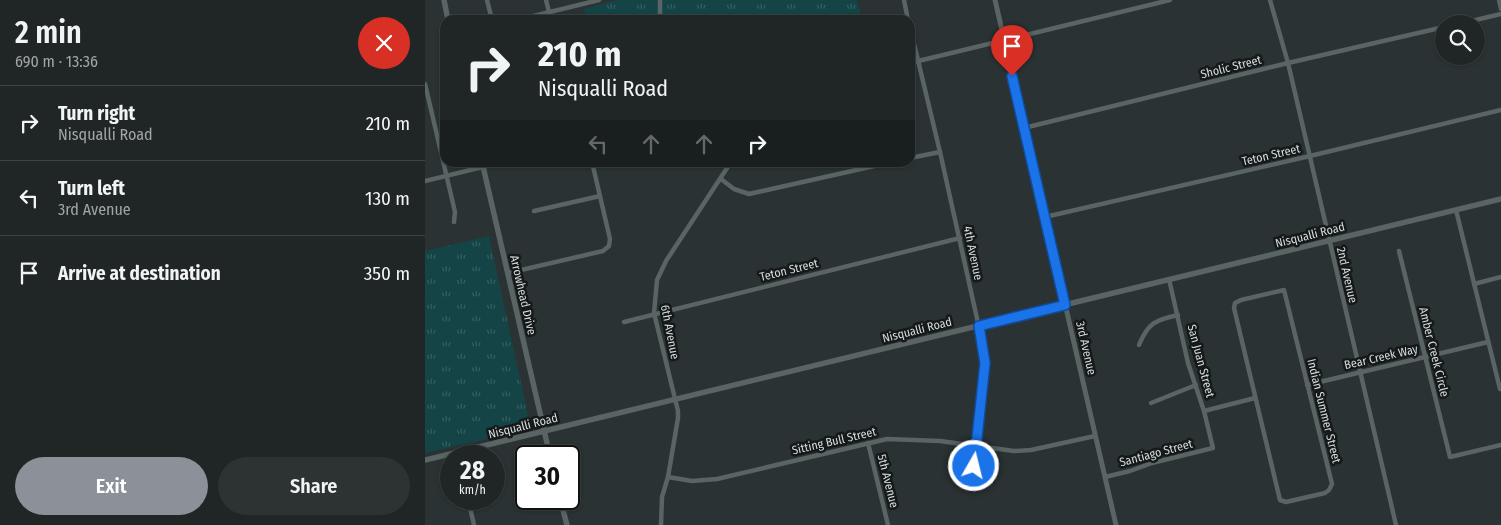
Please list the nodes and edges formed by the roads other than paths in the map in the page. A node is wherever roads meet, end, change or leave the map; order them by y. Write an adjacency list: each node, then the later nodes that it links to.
1 (443, 0): 14 (main road)
2 (487, 0): 15 (street)
3 (546, 0): 12 (street)
4 (599, 0): 12 (street)
5 (660, 0): 17 (street)
6 (904, 0): 18 (street)
7 (995, 0): 21 (street, 3rd Avenue)
8 (1170, 0): 21 (street)
9 (1271, 0): 25 (street, 2nd Avenue)
10 (1499, 0): 11 (street)
11 (1501, 9)
12 (549, 12): 16 (street)
13 (1501, 14): 19 (street)
14 (447, 15)
15 (491, 15)
16 (537, 15)
17 (661, 15)
18 (907, 15)
19 (1485, 18)
20 (1435, 29): 25 (street, Sholic Street)
21 (1004, 41): 23 (street); 28 (street, 3rd Avenue)
22 (915, 48): 23 (street, 4th Avenue)
23 (918, 61): 24 (street); 30 (street, 4th Avenue)
24 (915, 62)
25 (1289, 63): 28 (street, Sholic Street); 31 (street, 2nd Avenue)
26 (425, 84): 29 (street)
27 (1501, 110): 31 (street, Teton Street)
28 (1024, 128): 46 (street, 3rd Avenue)
29 (440, 150)
30 (940, 152): 32 (street); 48 (street, 4th Avenue)
31 (1310, 156): 46 (street, Teton Street); 49 (street, 2nd Avenue)
32 (915, 157)
33 (444, 167): 39 (street)
34 (476, 167): 39 (street)
35 (483, 167): 51 (main road, Arrowhead Drive)
36 (593, 167): 42 (street)
37 (728, 167): 40 (street, 6th Avenue)
38 (870, 167): 40 (street)
39 (446, 176): 41 (street); 47 (street)
40 (721, 179): 56 (street, 6th Avenue)
41 (425, 182)
42 (600, 196): 45 (street); 51 (street)
43 (1501, 199): 44 (main road, Nisqualli Road)
44 (1456, 210): 49 (main road, Nisqualli Road); 54 (street)
45 (534, 212)
46 (1045, 217): 55 (street, 3rd Avenue)
47 (454, 222)
48 (960, 238): 56 (street, Teton Street); 59 (street, 4th Avenue)
49 (1329, 240): 53 (main road, Nisqualli Road); 63 (street, 2nd Avenue)
50 (1399, 251): 62 (street, Amber Creek Circle)
51 (508, 273): 71 (main road, Arrowhead Drive)
52 (1501, 277): 54 (street)
53 (1169, 279): 55 (main road, Nisqualli Road); 57 (street, San Juan Street)
54 (1474, 284): 60 (street)
55 (1065, 305): 59 (main road, Nisqualli Road); 72 (street, 3rd Avenue)
56 (654, 313): 58 (street, Teton Street); 68 (street, 6th Avenue)
57 (1178, 315): 61 (street); 65 (street, San Juan Street)
58 (624, 322)
59 (979, 326): 68 (main road, Nisqualli Road); 77 (street, 4th Avenue)
60 (1488, 342): 62 (street, Bear Creek Way); 66 (street)
61 (1139, 345)
62 (1425, 357): 63 (street, Bear Creek Way); 76 (street, Amber Creek Circle)
63 (1360, 372): 64 (street, Bear Creek Way); 91 (street, 2nd Avenue)
64 (1307, 385): 67 (street, Indian Summer Street); 67 (street, Indian Summer Street)
65 (1196, 386): 69 (street); 70 (street, San Juan Street)
66 (1500, 389)
67 (1255, 398): 70 (street)
68 (675, 400): 71 (main road, Nisqualli Road); 81 (street, 6th Avenue)
69 (1151, 403)
70 (1204, 411): 78 (street, San Juan Street)
71 (545, 431): 74 (main road, Nisqualli Road); 75 (main road, Arrowhead Drive)
72 (1095, 436): 77 (street, Sitting Bull Street); 82 (street, 3rd Avenue)
73 (868, 443): 77 (street, Sitting Bull Street); 81 (street, Sitting Bull Street); 89 (street, 5th Avenue)
74 (491, 445)
75 (548, 445)
76 (1501, 445)
77 (977, 446): 83 (street, 4th Avenue)
78 (1213, 448): 82 (street, Santiago Street)
79 (440, 457): 80 (main road, Nisqualli Road)
80 (425, 460)
81 (668, 477): 88 (street, 6th Avenue)
82 (1105, 477): 90 (street, 3rd Avenue)
83 (971, 486)
84 (471, 510): 86 (street)
85 (563, 510): 87 (main road)
86 (474, 525)
87 (567, 525)
88 (661, 525)
89 (888, 525)
90 (1116, 525)
91 (1396, 525)

